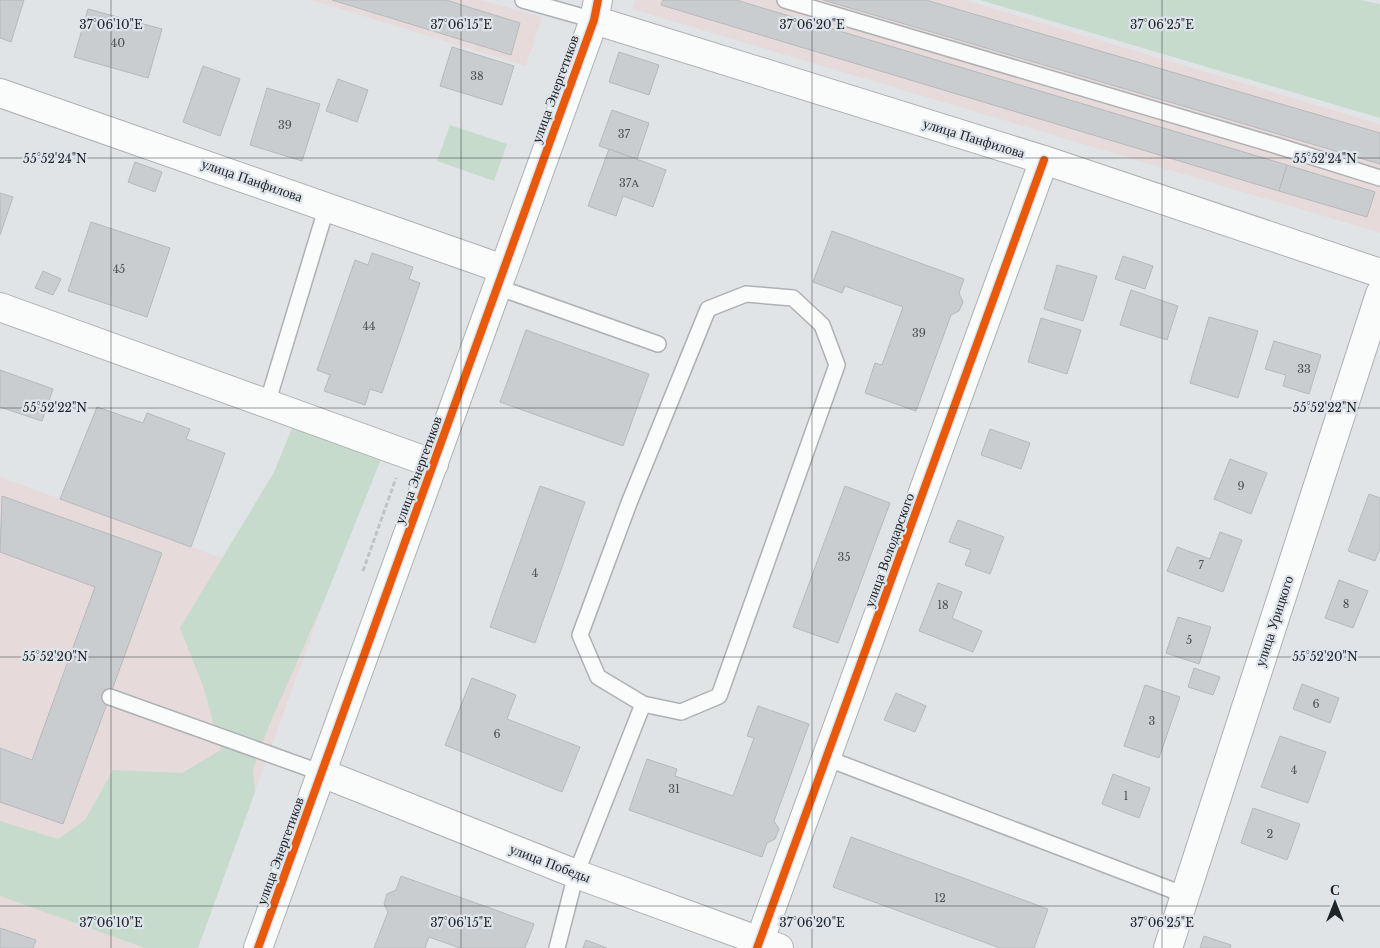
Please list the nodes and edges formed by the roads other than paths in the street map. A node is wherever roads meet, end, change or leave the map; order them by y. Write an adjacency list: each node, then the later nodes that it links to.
1 (523, 0): 3 (lane)
2 (784, 0): 6 (lane)
3 (596, 10): 5 (street, улица Панфилова); 9 (street, улица Энергетиков)
4 (0, 93): 7 (street, улица Панфилова)
5 (1044, 160): 8 (street, улица Панфилова); 17 (street, улица Володарского)
6 (1380, 178)
7 (328, 206): 9 (street, улица Панфилова); 13 (lane)
8 (1380, 273)
9 (500, 278): 12 (lane); 14 (street, улица Энергетиков)
10 (1380, 294): 20 (street, улица Урицкого)
11 (0, 307): 13 (street)
12 (658, 344)
13 (267, 404): 14 (street)
14 (434, 464): 18 (street, улица Энергетиков)
15 (110, 696): 18 (lane)
16 (643, 704): 16 (lane); 19 (lane)
17 (826, 758): 20 (lane); 21 (street, улица Володарского)
18 (322, 773): 19 (street, улица Победы); 22 (street, улица Энергетиков)
19 (576, 874): 21 (street, улица Победы); 23 (lane)
20 (1185, 894): 24 (street, улица Урицкого)
21 (765, 946)
22 (258, 948)
23 (557, 948)
24 (1168, 948)

